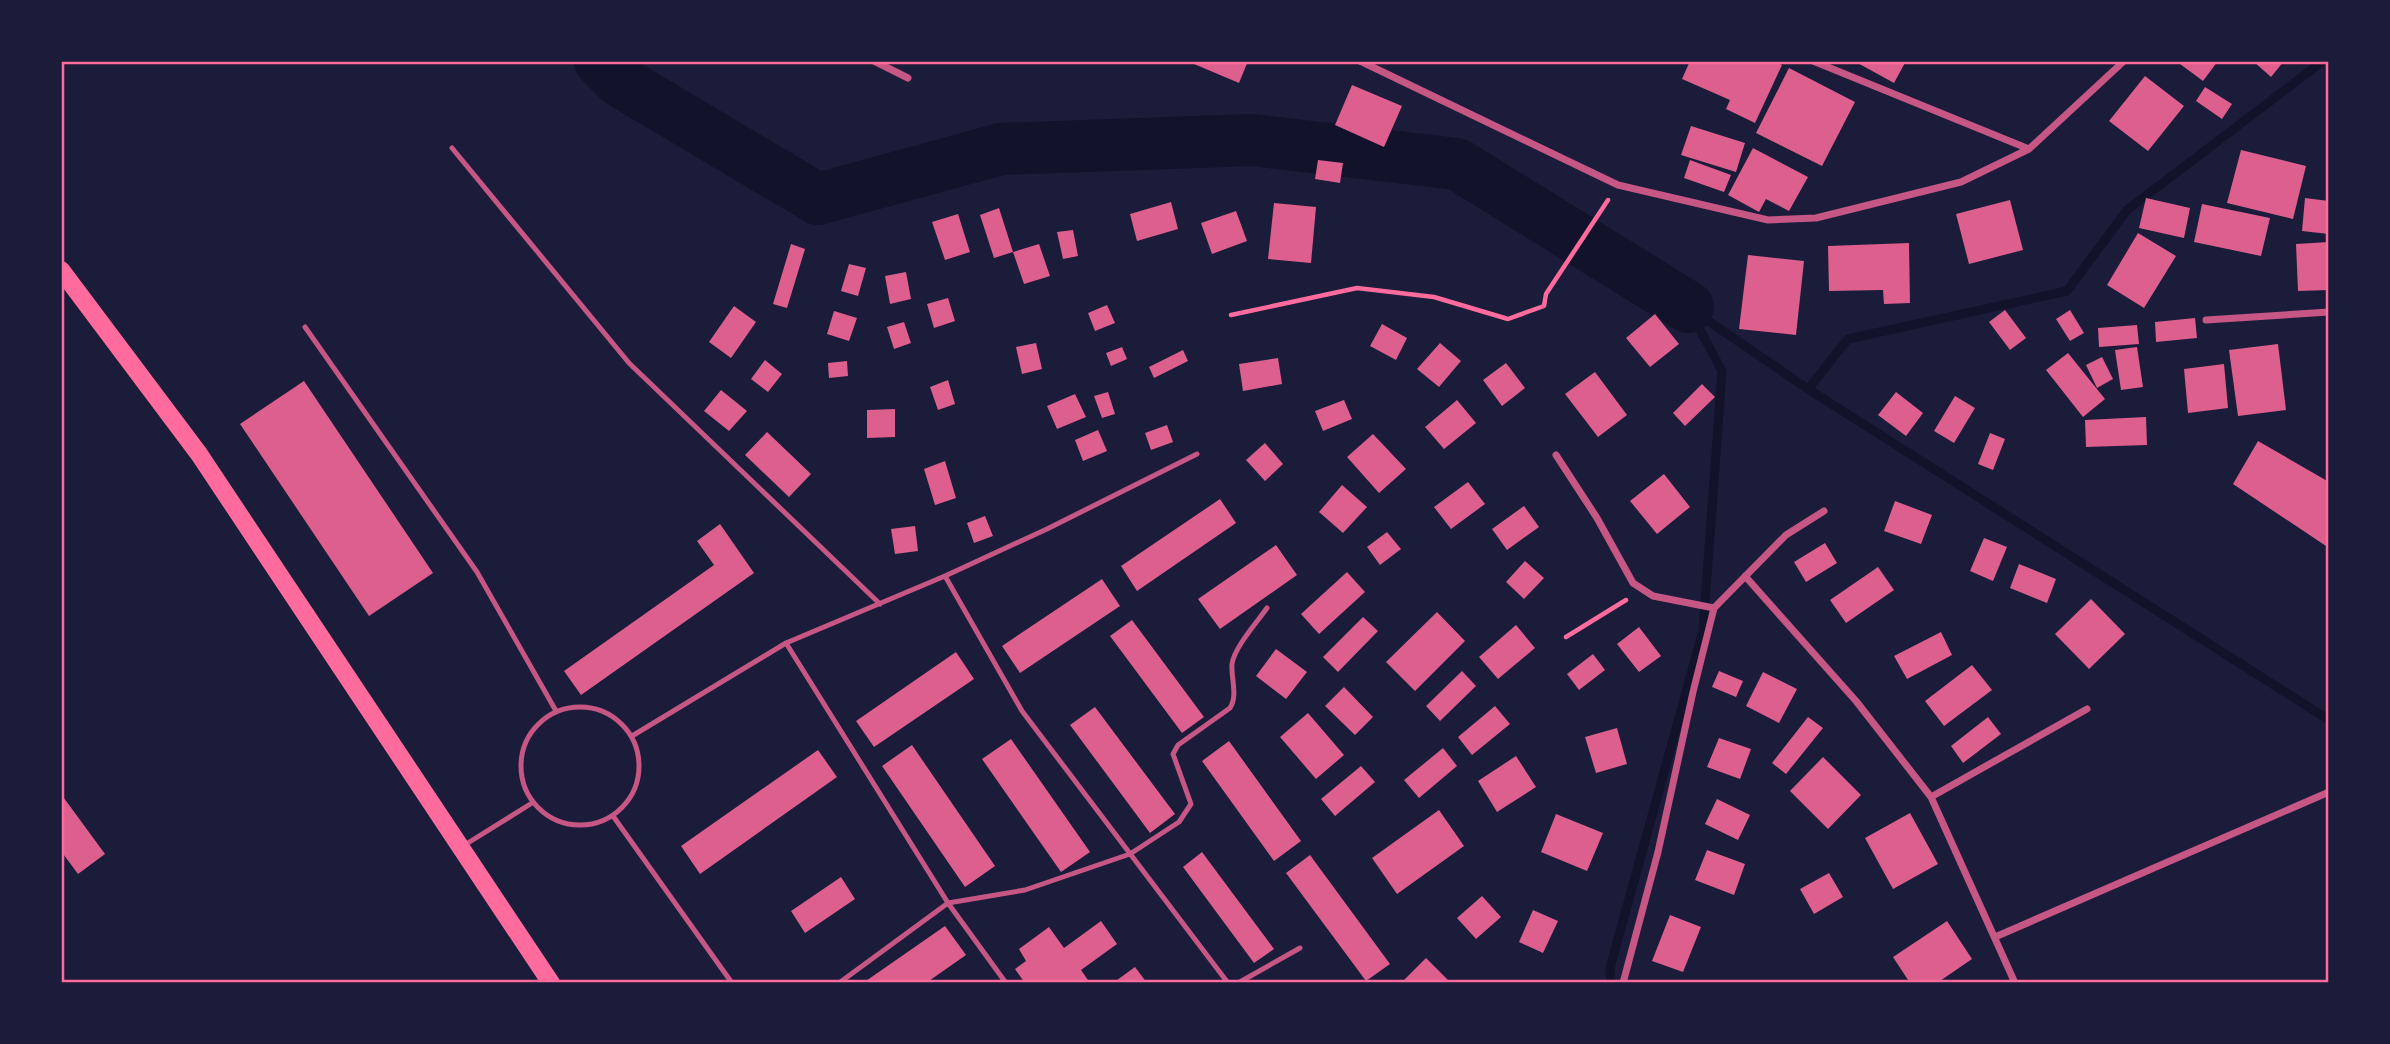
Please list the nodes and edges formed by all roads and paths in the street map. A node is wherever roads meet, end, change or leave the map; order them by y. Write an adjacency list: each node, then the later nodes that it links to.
1 (874, 61): 5 (street)
2 (1360, 61): 8 (street)
3 (1813, 61): 7 (street)
4 (2124, 61): 7 (street)
5 (908, 78)
6 (452, 148): 20 (lane)
7 (2029, 149): 8 (street)
8 (1618, 185): 11 (path)
9 (61, 270): 32 (main road)
10 (2329, 312): 12 (street)
11 (1231, 314)
12 (2206, 320)
13 (304, 327): 26 (lane)
14 (1197, 454): 17 (lane)
15 (1556, 455): 19 (street)
16 (1824, 511): 18 (street)
17 (945, 576): 20 (lane); 33 (lane)
18 (1745, 576): 22 (street); 29 (street)
19 (1642, 590): 22 (street); 23 (path)
20 (880, 604): 24 (lane)
21 (1267, 608): 33 (lane)
22 (1714, 608): 43 (street)
23 (1566, 637)
24 (786, 643): 27 (lane); 34 (lane)
25 (2087, 709): 29 (street)
26 (556, 711): 27 (lane); 30 (lane)
27 (632, 736): 31 (lane)
28 (2329, 792): 35 (street)
29 (1931, 797): 35 (street)
30 (532, 803): 31 (lane); 32 (lane)
31 (612, 816): 38 (lane)
32 (461, 848): 37 (main road)
33 (1130, 854): 34 (lane); 41 (lane)
34 (948, 903): 39 (lane); 40 (lane)
35 (1995, 937): 44 (street)
36 (1300, 948): 42 (lane)
37 (551, 983)
38 (732, 983)
39 (839, 983)
40 (1006, 983)
41 (1228, 983)
42 (1238, 983)
43 (1623, 983)
44 (2015, 983)

